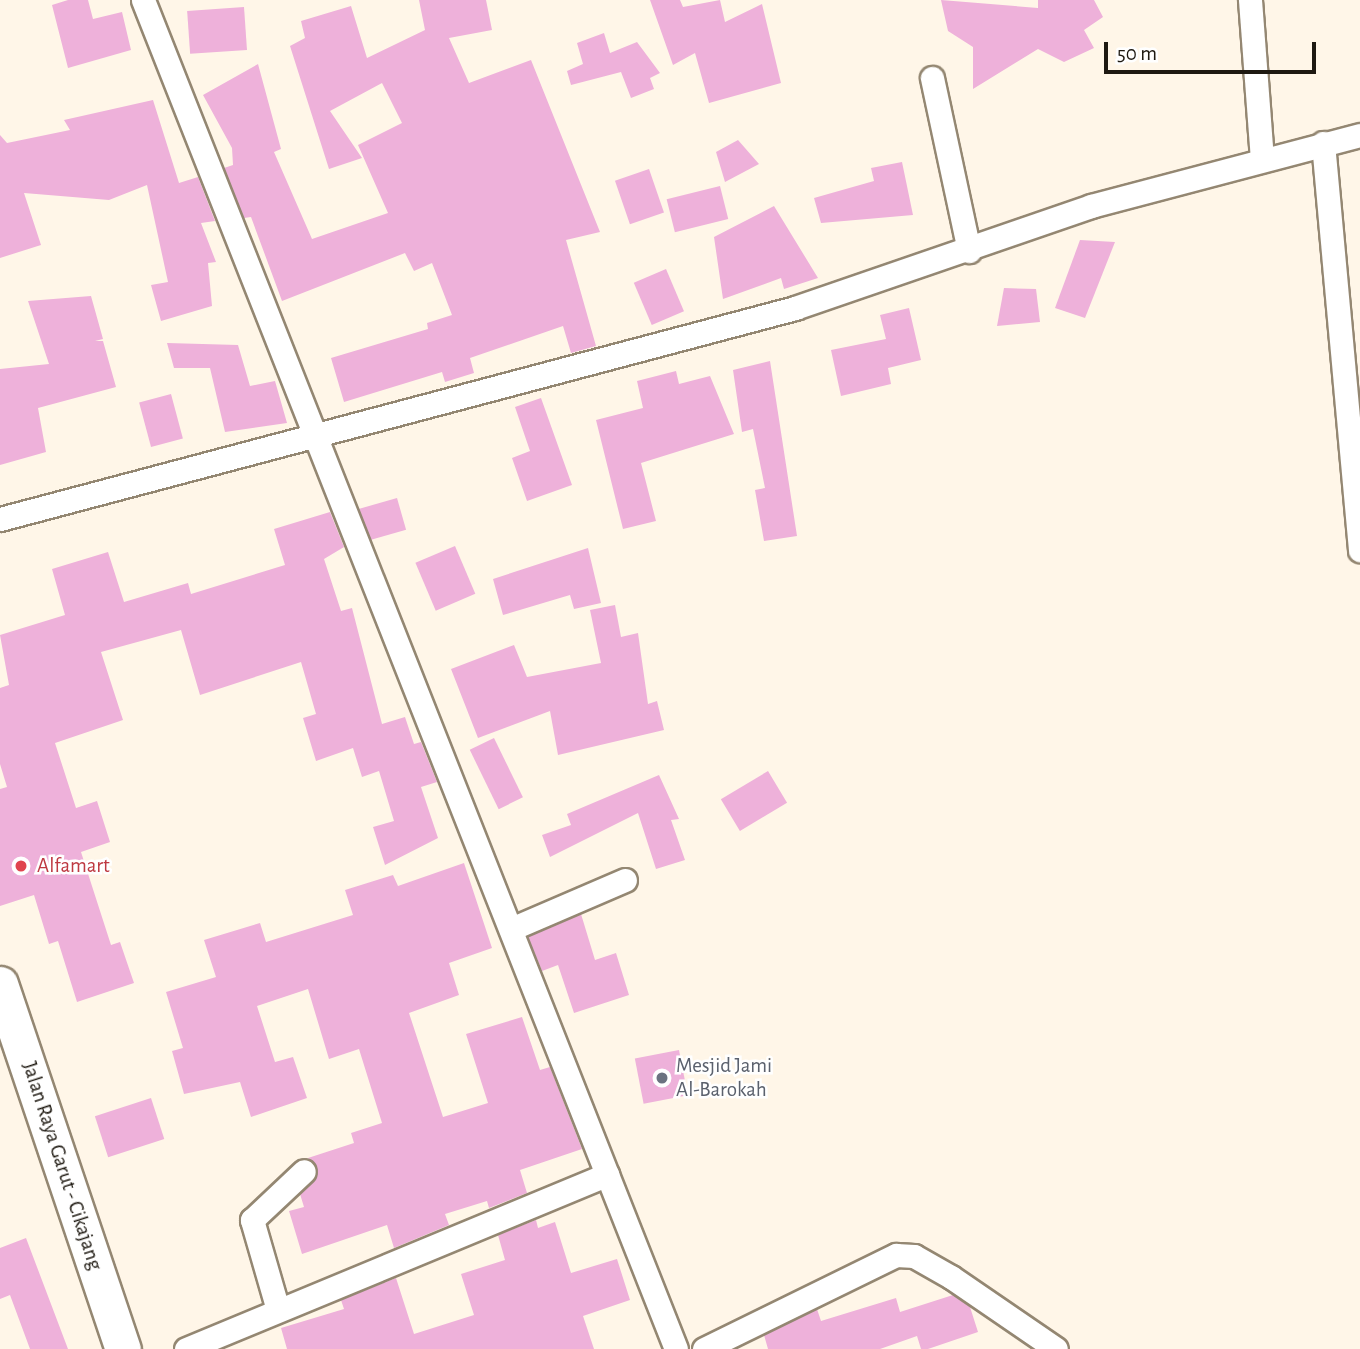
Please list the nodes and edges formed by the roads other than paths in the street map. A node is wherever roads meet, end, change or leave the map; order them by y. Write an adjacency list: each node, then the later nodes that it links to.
1 (143, 0): 8 (street)
2 (1250, 0): 6 (street)
3 (932, 78): 7 (street)
4 (1360, 135): 5 (street)
5 (1323, 143): 6 (street); 10 (street)
6 (1262, 160): 7 (street)
7 (969, 251): 8 (street)
8 (312, 432): 9 (street); 12 (street)
9 (0, 519)
10 (1360, 550)
11 (625, 880): 12 (street)
12 (511, 929): 15 (street)
13 (0, 984): 17 (main road, Jalan Raya Garut - Cikajang)
14 (304, 1171): 16 (street)
15 (607, 1175): 16 (street); 19 (street)
16 (278, 1310): 18 (street)
17 (123, 1349)
18 (186, 1349)
19 (676, 1349)
20 (704, 1349): 21 (street)
21 (1056, 1349)

